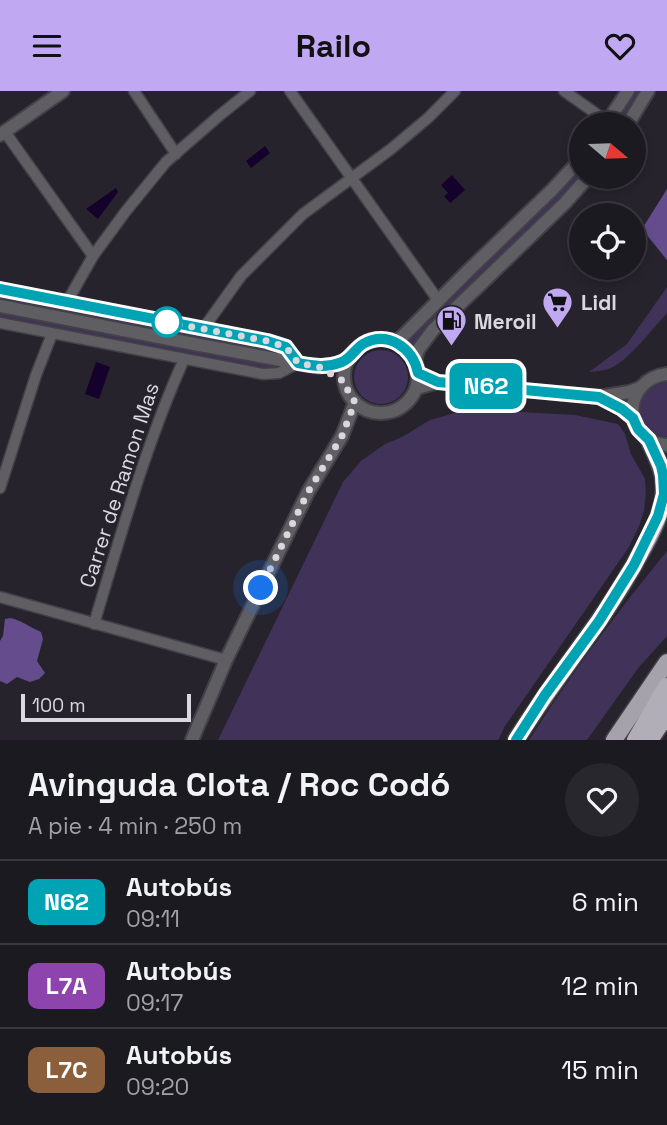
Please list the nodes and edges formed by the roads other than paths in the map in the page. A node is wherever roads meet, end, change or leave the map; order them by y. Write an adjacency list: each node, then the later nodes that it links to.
1 (63, 91): 12 (street)
2 (134, 91): 13 (street)
3 (250, 91): 13 (street)
4 (290, 91): 15 (street)
5 (455, 91): 15 (street)
6 (564, 91): 9 (street)
7 (628, 91): 10 (street)
8 (648, 91): 11 (street)
9 (592, 112)
10 (614, 112)
11 (635, 112)
12 (3, 133): 17 (street)
13 (176, 153): 17 (street)
14 (569, 172): 19 (street)
15 (352, 179): 19 (street); 23 (street)
16 (577, 189): 30 (street)
17 (93, 256): 20 (street)
18 (0, 289): 20 (street)
19 (438, 300): 25 (street)
20 (67, 302): 23 (street)
21 (0, 306): 28 (street)
22 (0, 323): 24 (street)
23 (204, 329): 28 (street)
24 (52, 334): 26 (street); 43 (street)
25 (395, 342): 27 (street); 30 (street)
26 (184, 359): 28 (street); 46 (street, Carrer de Ramon Mas)
27 (349, 359): 29 (street); 32 (street)
28 (298, 363): 29 (street)
29 (319, 367): 32 (street)
30 (417, 367): 33 (street); 34 (street)
31 (667, 375): 35 (street)
32 (345, 382): 37 (street)
33 (438, 382): 34 (street); 36 (street)
34 (416, 388): 38 (street)
35 (640, 388): 36 (street); 39 (street)
36 (599, 397): 39 (street)
37 (355, 402): 38 (street); 40 (street)
38 (373, 412): 40 (street)
39 (633, 418): 41 (street)
40 (342, 436): 47 (street)
41 (649, 440): 42 (street); 52 (highway)
42 (667, 445)
43 (3, 466): 44 (street)
44 (0, 488)
45 (0, 597): 46 (street)
46 (94, 624): 47 (street)
47 (226, 660): 51 (street)
48 (667, 662): 53 (highway)
49 (667, 687): 54 (highway)
50 (667, 713): 55 (highway)
51 (192, 740)
52 (516, 740)
53 (614, 740)
54 (636, 740)
55 (649, 740)

